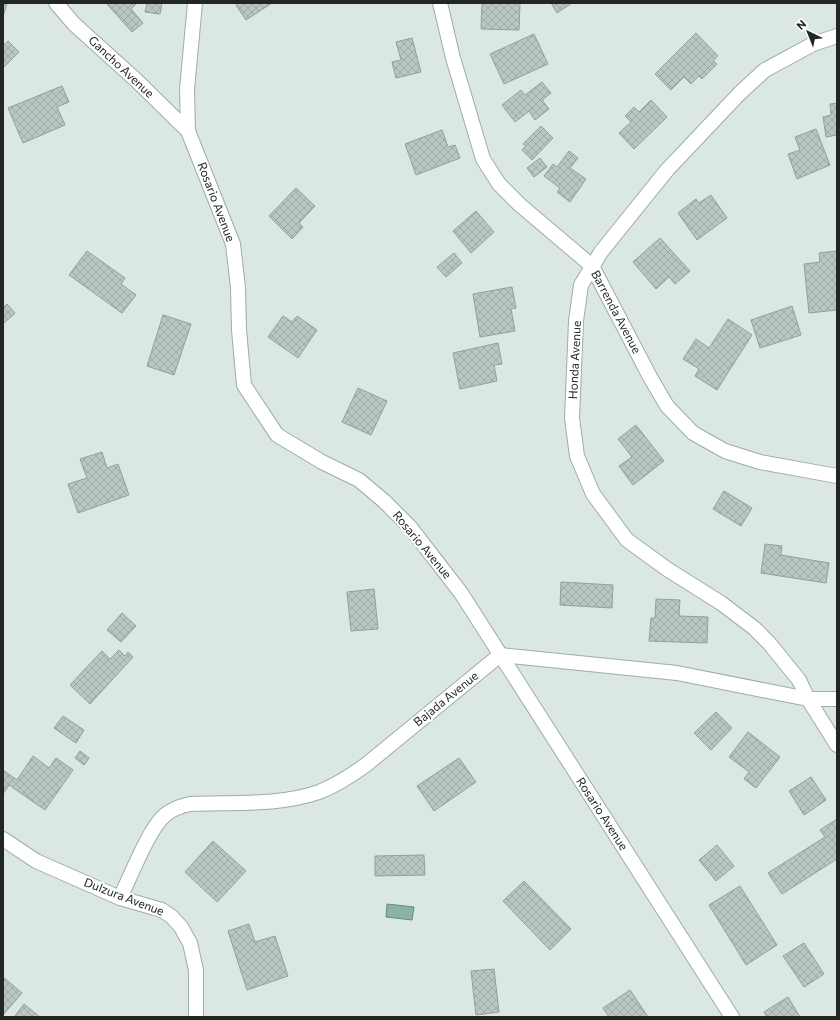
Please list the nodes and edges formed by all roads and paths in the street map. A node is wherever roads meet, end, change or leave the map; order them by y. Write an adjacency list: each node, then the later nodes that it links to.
1 (56, 3): 5 (street, Gancho Avenue)
2 (195, 3): 5 (street, Rosario Avenue)
3 (440, 3): 6 (street, Barrenda Avenue)
4 (837, 36): 6 (street, Honda Avenue)
5 (188, 131): 8 (street, Rosario Avenue)
6 (592, 266): 7 (street, Barrenda Avenue); 9 (street, Honda Avenue)
7 (837, 476)
8 (500, 655): 9 (street); 13 (street, Bajada Avenue); 15 (street, Rosario Avenue)
9 (808, 699): 10 (street); 11 (street, Honda Avenue)
10 (837, 699)
11 (837, 745)
12 (3, 839): 13 (street, Dulzura Avenue)
13 (120, 898): 14 (street, Dulzura Avenue)
14 (196, 1017)
15 (732, 1017)

